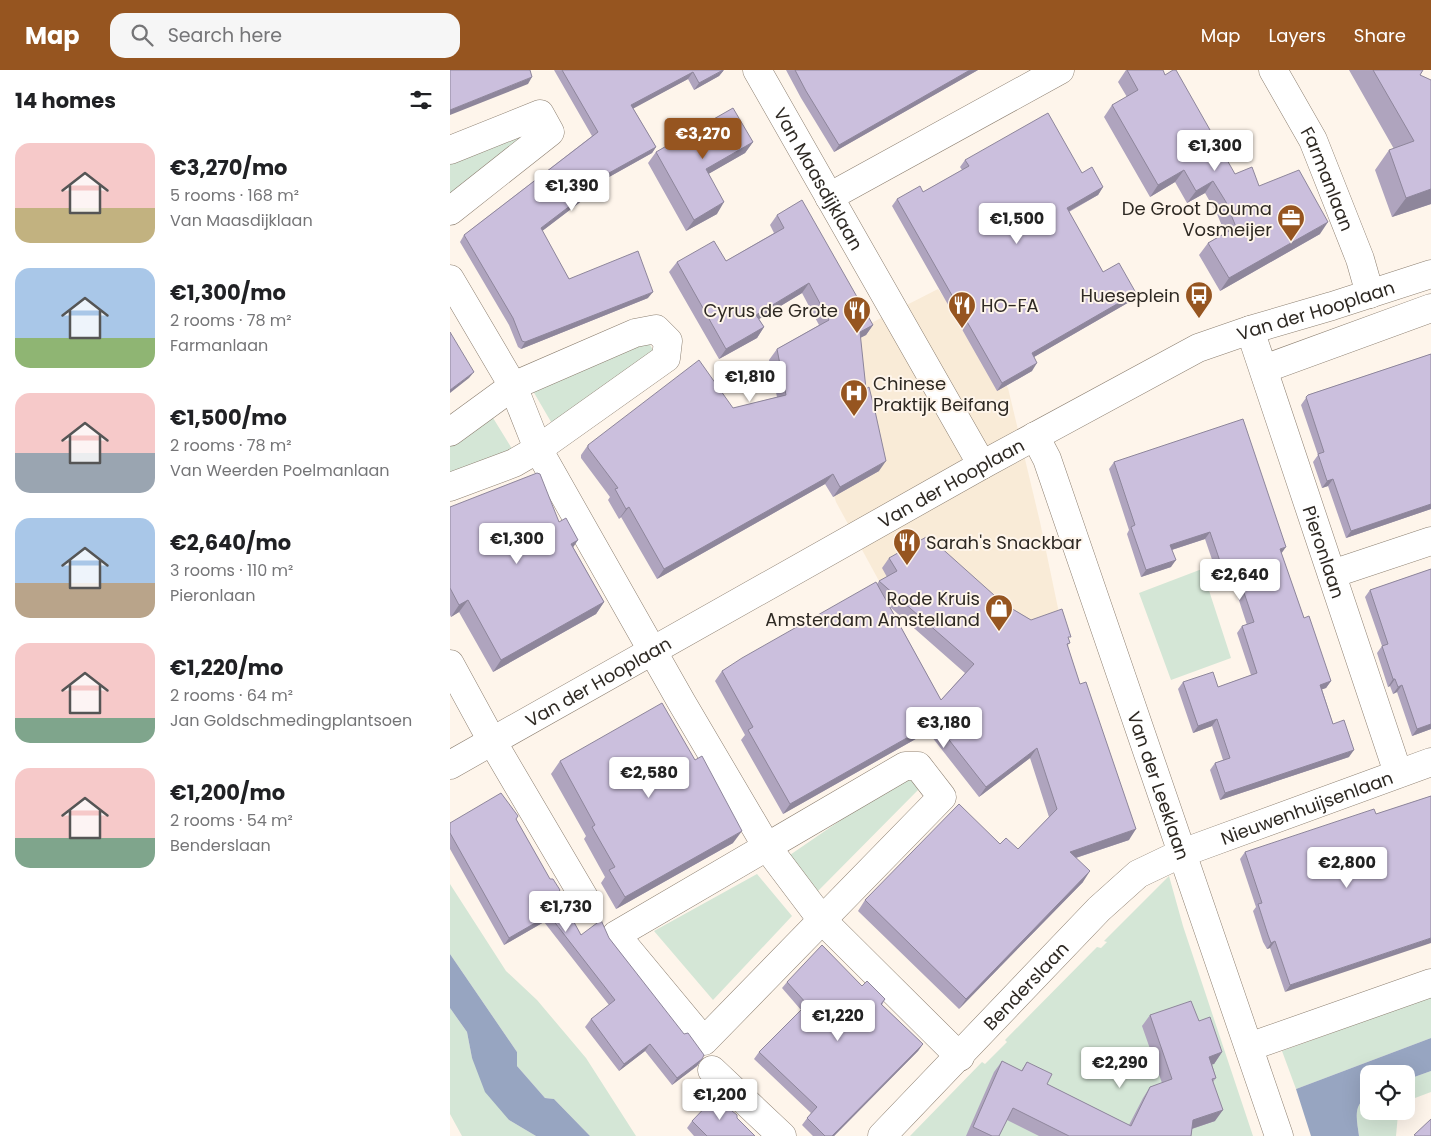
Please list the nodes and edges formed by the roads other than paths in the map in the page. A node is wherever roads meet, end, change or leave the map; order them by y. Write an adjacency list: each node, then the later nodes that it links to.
1 (757, 70): 5 (street, Van Maasdijklaan)
2 (1060, 70): 5 (street)
3 (1273, 70): 9 (street, Farmanlaan)
4 (450, 150): 6 (street)
5 (829, 197): 17 (street, Van Maasdijklaan)
6 (450, 211)
7 (1431, 274): 9 (street, Van der Hooplaan)
8 (450, 279): 13 (street)
9 (1370, 294): 11 (street, Van der Hooplaan)
10 (1431, 308): 12 (street, Van der Hooplaan)
11 (1250, 330): 12 (street, Pieronlaan); 15 (street, Van der Hooplaan)
12 (1264, 369): 20 (street, Pieronlaan)
13 (513, 386): 14 (street); 16 (street); 16 (street)
14 (450, 432)
15 (1035, 436): 17 (street, Van der Hooplaan); 28 (street, Van der Leeklaan)
16 (538, 448): 18 (street); 21 (street)
17 (982, 465): 21 (street, Van der Hooplaan)
18 (450, 488)
19 (1431, 541): 20 (street)
20 (1332, 574): 26 (street, Pieronlaan)
21 (653, 652): 23 (street, Van der Hooplaan); 27 (street)
22 (450, 664): 23 (street)
23 (492, 741): 25 (street, Van der Hooplaan); 29 (street)
24 (1431, 762): 26 (street, Nieuwenhuijsenlaan)
25 (450, 765)
26 (1398, 773): 28 (street, Nieuwenhuijsenlaan)
27 (767, 847): 30 (street); 30 (street); 30 (street)
28 (1182, 853): 32 (street, Van der Leeklaan); 33 (street, Benderslaan)
29 (588, 904)
30 (822, 920): 33 (street)
31 (1431, 983): 32 (street)
32 (1249, 1047): 37 (street, Van der Leeklaan)
33 (960, 1057): 36 (street, Benderslaan)
34 (712, 1070): 35 (street)
35 (782, 1136)
36 (882, 1136)
37 (1279, 1136)

